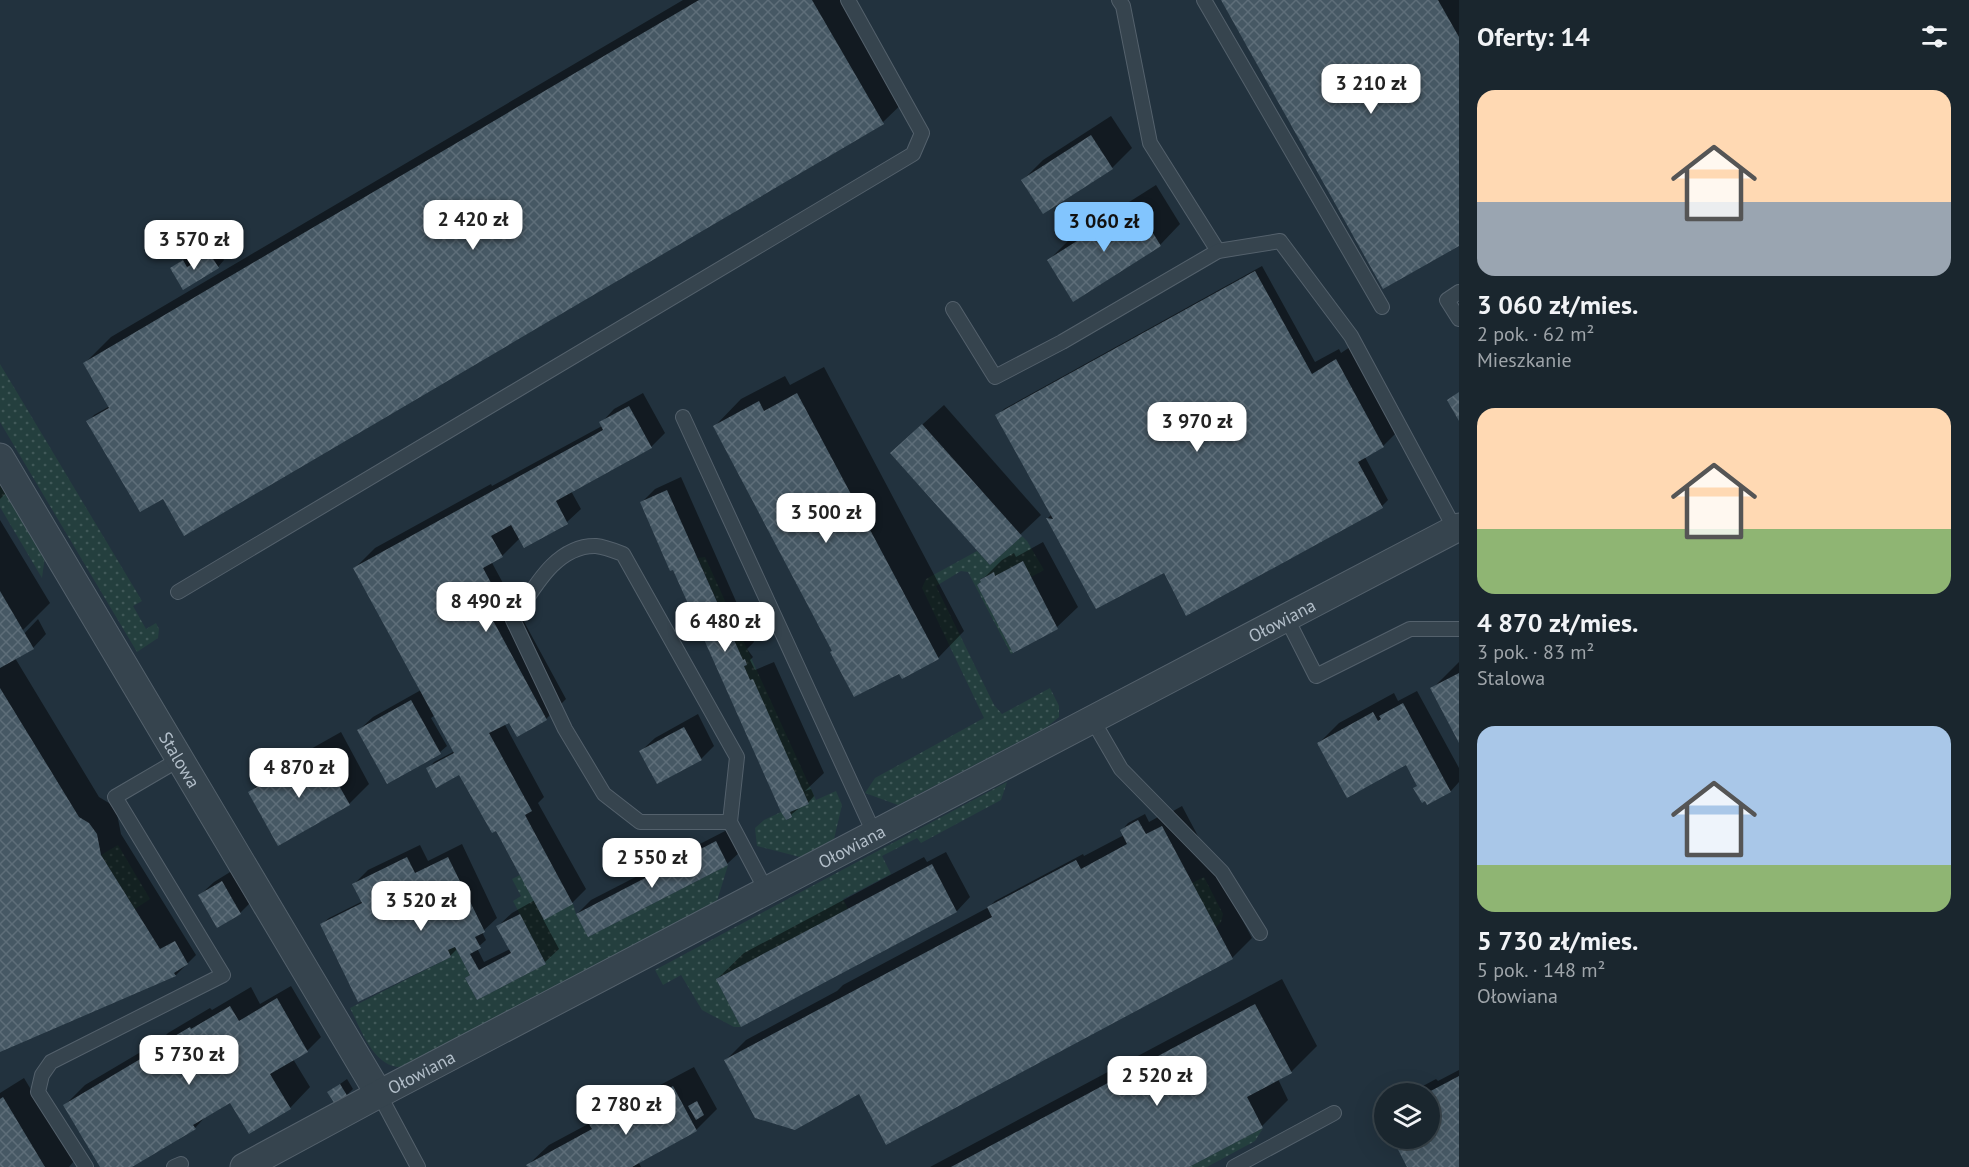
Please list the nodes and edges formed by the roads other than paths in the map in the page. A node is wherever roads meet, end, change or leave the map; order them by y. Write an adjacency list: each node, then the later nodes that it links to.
1 (848, 0): 12 (lane)
2 (1119, 0): 4 (lane)
3 (1204, 0): 6 (lane)
4 (1218, 251): 7 (lane); 11 (lane)
5 (1459, 292): 8 (lane)
6 (1382, 307)
7 (953, 309)
8 (1459, 319)
9 (683, 417): 18 (lane)
10 (0, 457): 16 (street, Stalowa)
11 (1457, 528): 13 (street, Ołowiana)
12 (178, 592)
13 (1286, 617): 14 (lane); 15 (street, Ołowiana)
14 (1459, 629)
15 (1092, 719): 18 (street, Ołowiana); 20 (lane)
16 (180, 759): 21 (street, Stalowa); 23 (lane)
17 (730, 822): 17 (lane); 19 (lane)
18 (874, 833): 19 (street, Ołowiana)
19 (766, 890): 21 (street, Ołowiana)
20 (1260, 933)
21 (379, 1094): 24 (street, Ołowiana); 25 (lane)
22 (1334, 1113): 26 (lane)
23 (86, 1167)
24 (243, 1167)
25 (418, 1167)
26 (1234, 1167)

